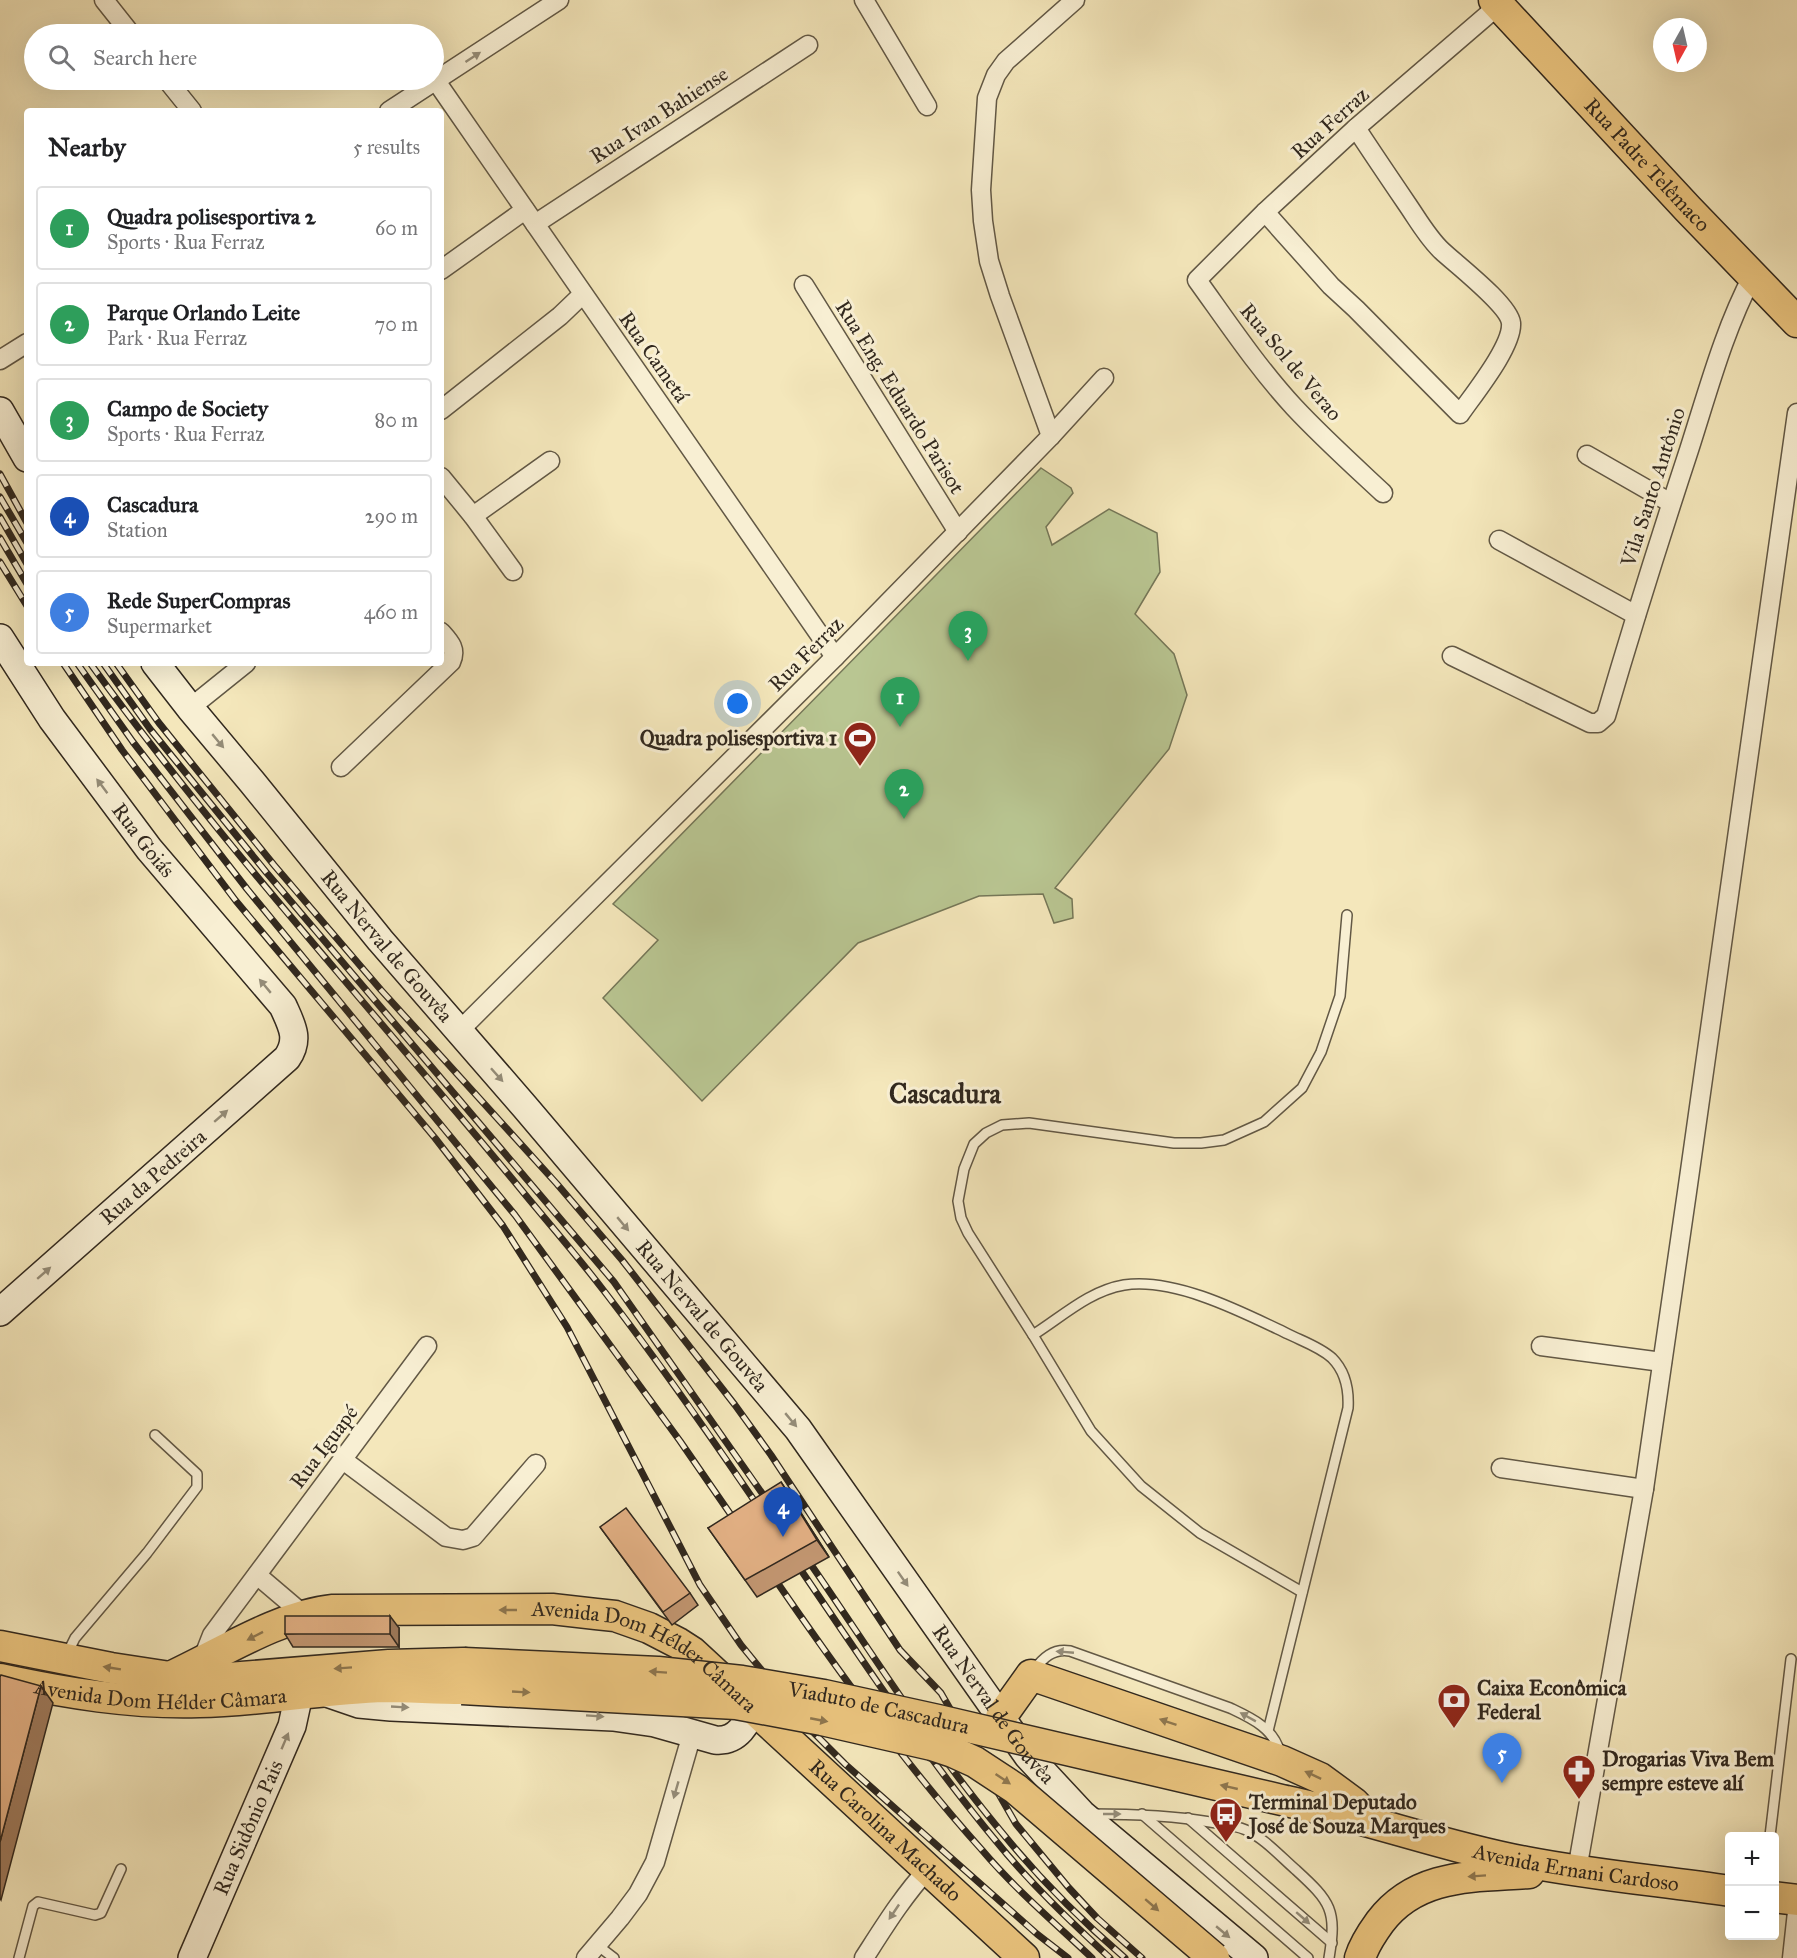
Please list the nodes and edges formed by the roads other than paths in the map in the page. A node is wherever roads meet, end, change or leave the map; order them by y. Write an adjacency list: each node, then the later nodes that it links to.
1 (104, 0): 6 (street)
2 (559, 0): 8 (street, one-way to 2)
3 (864, 0): 12 (street)
4 (1076, 0): 30 (street)
5 (1496, 2): 15 (street, Rua Ferraz); 19 (main road, Rua Padre Telêmaco)
6 (124, 24)
7 (808, 45): 17 (street, Rua Ivan Bahiense)
8 (444, 76)
9 (175, 90): 13 (street)
10 (422, 90): 14 (street)
11 (442, 90): 17 (street, Rua Cametá)
12 (927, 106)
13 (190, 108)
14 (394, 108)
15 (1356, 129): 16 (street, Rua Ferraz); 16 (street)
16 (1265, 212): 20 (street, Rua Ferraz)
17 (530, 217): 18 (street, Rua Ivan Bahiense); 22 (street, Rua Cametá)
18 (444, 268)
19 (1752, 275): 23 (main road, Rua Padre Telêmaco); 36 (street, Vila Santo Antônio)
20 (1197, 280): 35 (street, Rua Sol de Verao)
21 (804, 285): 38 (street, Rua Eng. Eduardo Parisot)
22 (583, 294): 27 (street); 44 (street, Rua Cametá)
23 (1797, 322)
24 (24, 345): 25 (street)
25 (0, 360)
26 (1104, 378): 30 (street, Rua Ferraz)
27 (444, 408)
28 (0, 411): 31 (main road)
29 (1797, 413): 57 (street)
30 (1052, 436): 38 (street, Rua Ferraz)
31 (24, 453)
32 (1587, 455): 36 (street)
33 (550, 461): 37 (street)
34 (444, 481): 37 (street)
35 (1383, 493)
36 (1671, 503): 41 (street, Vila Santo Antônio)
37 (473, 516): 40 (street)
38 (958, 532): 44 (street, Rua Ferraz)
39 (1498, 540): 41 (street)
40 (513, 570)
41 (1636, 615): 45 (street, Vila Santo Antônio)
42 (444, 636): 49 (street)
43 (1, 643): 52 (main road, Rua Goiás, one-way to 43)
44 (835, 657): 51 (street, Rua Ferraz)
45 (1452, 657)
46 (157, 666): 48 (main road, Rua Nerval de Gouvêa)
47 (242, 666): 48 (street)
48 (190, 708): 51 (main road, Rua Nerval de Gouvêa, one-way to 51)
49 (341, 767)
50 (1347, 915): 54 (lane)
51 (458, 1032): 76 (main road, Rua Nerval de Gouvêa, one-way to 76)
52 (294, 1035): 53 (main road, Rua da Pedreira, one-way to 52)
53 (0, 1312)
54 (1033, 1335): 64 (lane); 64 (lane)
55 (427, 1346): 59 (street, Rua Iguapé)
56 (1541, 1346): 57 (street)
57 (1662, 1362): 62 (street)
58 (155, 1435): 67 (lane)
59 (343, 1460): 60 (street); 63 (street, Rua Iguapé)
60 (536, 1464)
61 (1501, 1468): 62 (street)
62 (1644, 1489): 88 (street)
63 (257, 1575): 65 (street); 69 (street, Rua Iguapé)
64 (1302, 1592): 77 (lane)
65 (304, 1615): 69 (main road, Avenida Dom Hélder Câmara, one-way to 69); 75 (main road, Avenida Dom Hélder Câmara, one-way to 65)
66 (0, 1646): 67 (main road, Avenida Dom Hélder Câmara)
67 (64, 1659): 72 (main road, Avenida Dom Hélder Câmara, one-way to 67)
68 (1791, 1659): 85 (lane)
69 (201, 1663): 72 (main road, Avenida Dom Hélder Câmara)
70 (1031, 1675): 76 (main road); 77 (lane, one-way to 70); 79 (main road, one-way to 70)
71 (463, 1676): 72 (main road, Avenida Dom Hélder Câmara, one-way to 72); 74 (main road, Avenida Dom Hélder Câmara); 80 (main road, Viaduto de Cascadura, one-way to 71, bridge); 100 (main road, Viaduto de Cascadura, one-way to 100, bridge)
72 (170, 1677)
73 (0, 1679): 74 (main road, Avenida Dom Hélder Câmara)
74 (311, 1693): 78 (main road, Avenida Dom Hélder Câmara, one-way to 78); 97 (main road, Rua Sidônio Pais, one-way to 74)
75 (748, 1703): 78 (main road, Avenida Dom Hélder Câmara); 87 (main road, Rua Carolina Machado)
76 (1001, 1717): 81 (main road, Rua Nerval de Gouvêa)
77 (1268, 1731): 79 (lane)
78 (692, 1734): 94 (street, one-way to 94)
79 (1282, 1761): 84 (main road, one-way to 79)
80 (1286, 1801): 84 (main road, Avenida Ernani Cardoso)
81 (1082, 1814): 82 (lane, one-way to 82); 101 (main road, Rua Nerval de Gouvêa, one-way to 101)
82 (1141, 1814): 83 (lane); 102 (lane)
83 (1188, 1818): 93 (lane, one-way to 93); 93 (lane)
84 (1372, 1822): 88 (main road, Avenida Ernani Cardoso)
85 (1770, 1832)
86 (121, 1869): 96 (lane)
87 (928, 1869): 95 (main road, Rua Carolina Machado); 99 (street, one-way to 99)
88 (1577, 1870): 89 (main road, Avenida Ernani Cardoso); 104 (main road, one-way to 104)
89 (1725, 1890)
90 (1779, 1898): 91 (main road)
91 (1797, 1900)
92 (1797, 1912): 105 (street)
93 (1332, 1943): 103 (lane)
94 (592, 1952): 98 (lane)
95 (1009, 1952)
96 (19, 1958)
97 (192, 1958)
98 (614, 1958)
99 (864, 1958)
100 (1214, 1958)
101 (1254, 1958)
102 (1308, 1958)
103 (1329, 1958)
104 (1360, 1958)
105 (1792, 1958)

